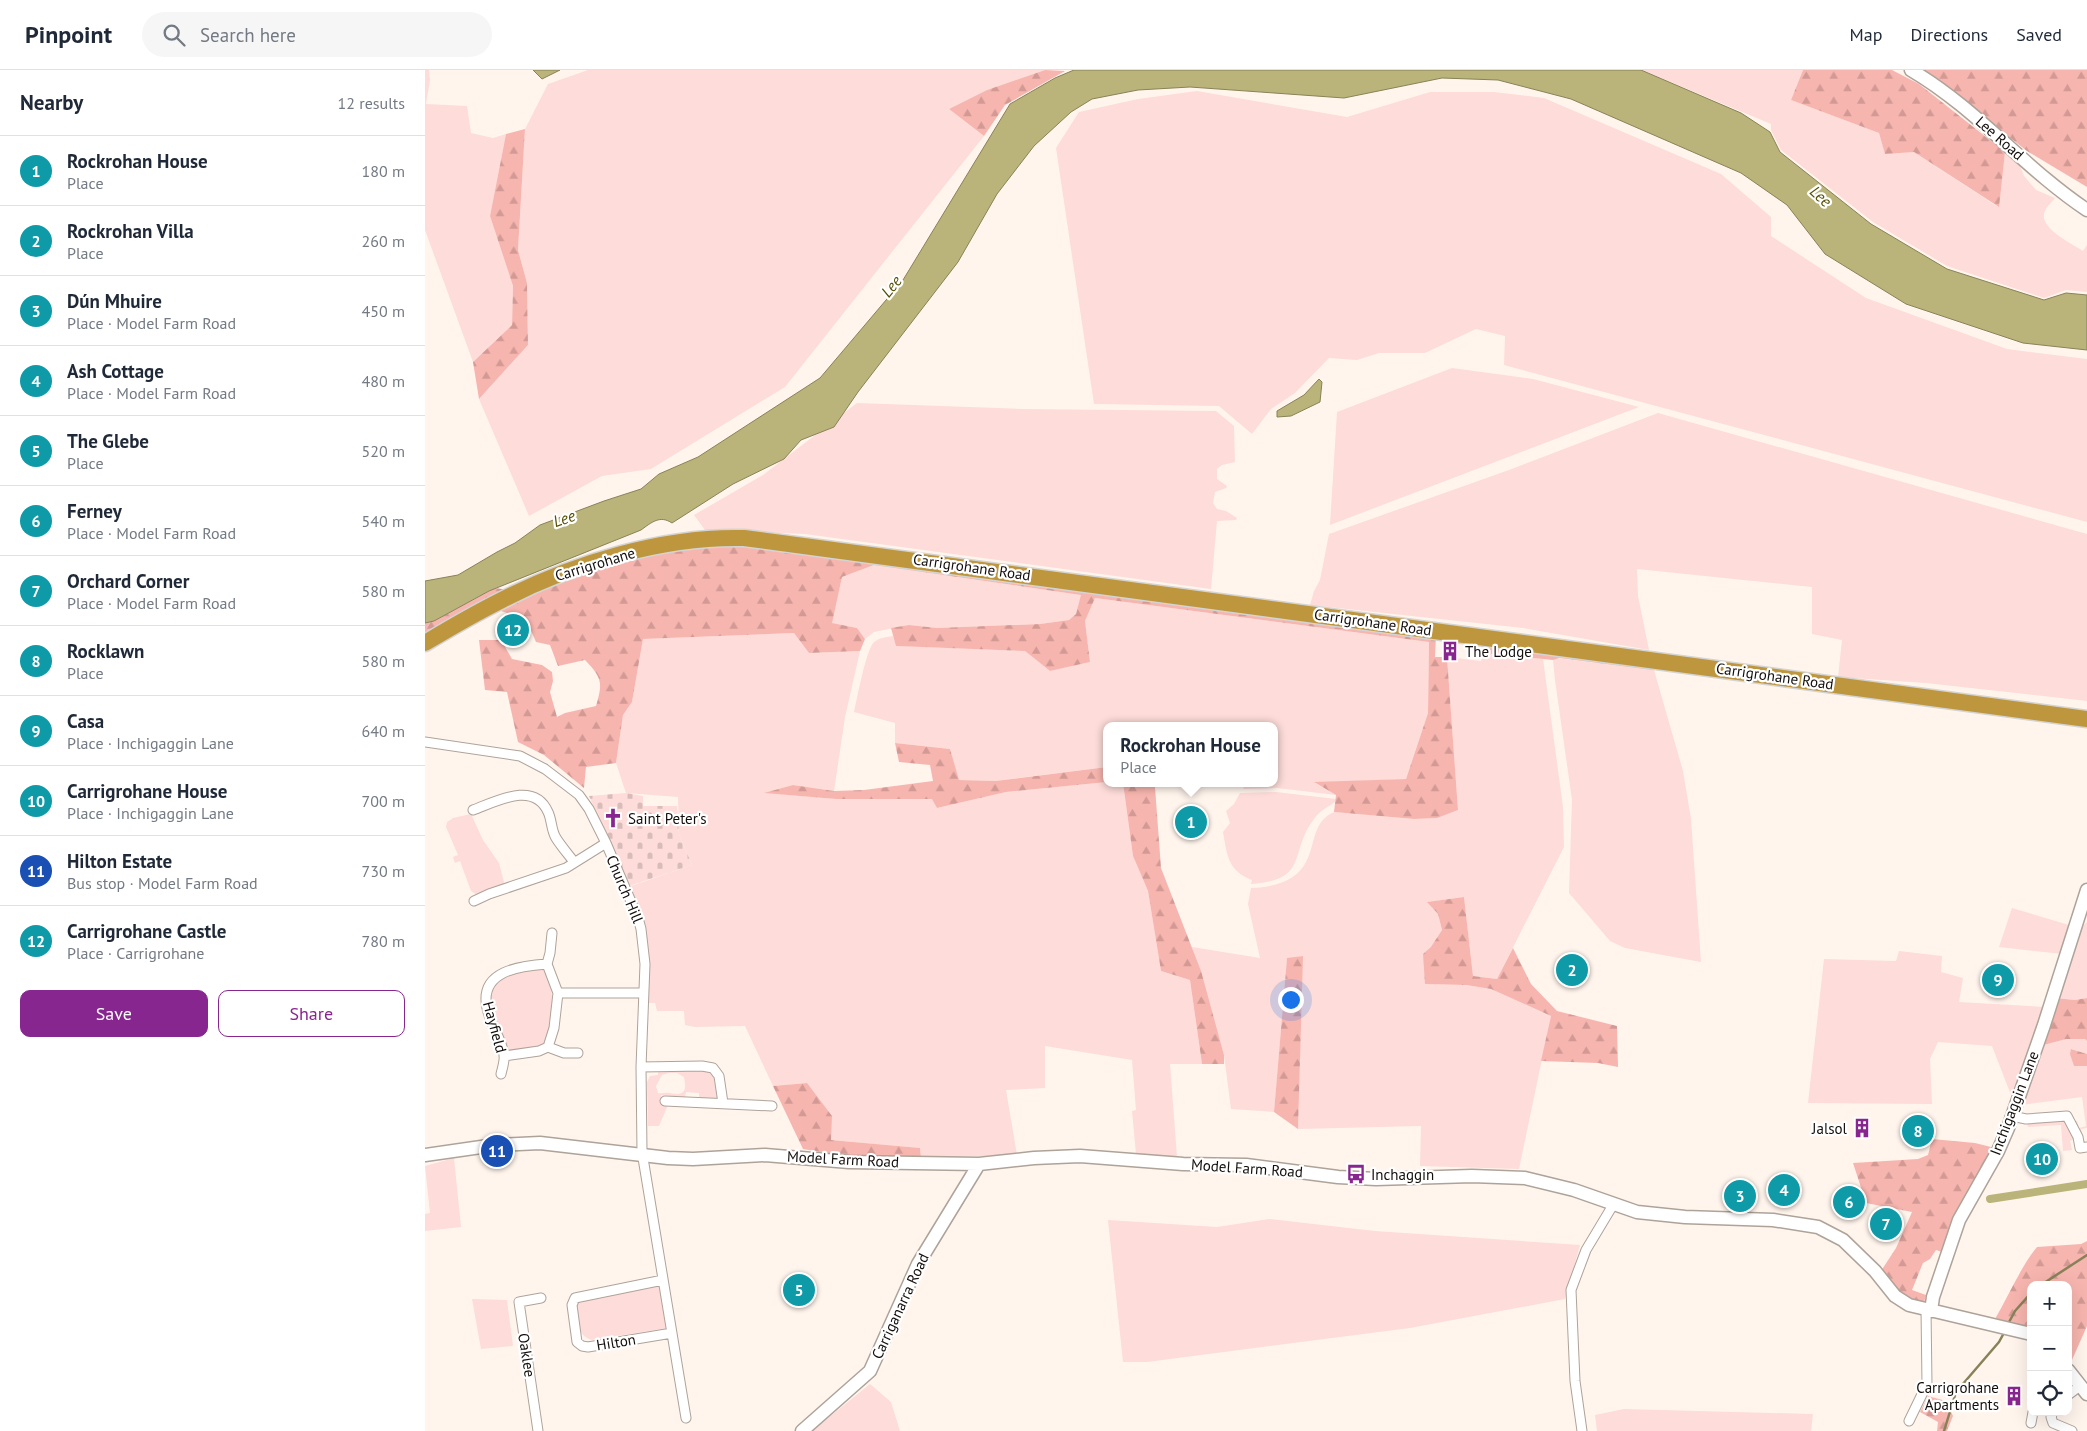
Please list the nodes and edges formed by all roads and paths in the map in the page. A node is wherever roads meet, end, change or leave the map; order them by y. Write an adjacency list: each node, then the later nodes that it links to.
1 (1911, 70): 2 (main road, Lee Road)
2 (2087, 210)
3 (779, 541): 4 (highway, Carrigrohane); 5 (highway, Carrigrohane Road)
4 (425, 643)
5 (2087, 719)
6 (425, 742): 8 (street, Church Hill)
7 (473, 810): 9 (street)
8 (606, 843): 9 (street); 15 (street, Church Hill)
9 (574, 862): 11 (street)
10 (2087, 890): 24 (main road, Inchigaggin Lane)
11 (474, 902)
12 (552, 932): 13 (street)
13 (547, 964): 14 (street); 18 (street, Hayfield)
14 (558, 993): 15 (street); 16 (street)
15 (642, 994): 19 (street, Church Hill)
16 (548, 1047): 17 (street); 18 (street)
17 (578, 1053)
18 (504, 1056): 20 (street, Hayfield)
19 (641, 1067): 22 (street); 28 (street, Church Hill)
20 (501, 1074)
21 (665, 1101): 22 (street)
22 (723, 1104): 23 (street)
23 (772, 1106)
24 (2012, 1116): 25 (street); 33 (main road, Inchigaggin Lane)
25 (2083, 1137): 26 (street)
26 (2087, 1147)
27 (425, 1155): 28 (main road, Model Farm Road)
28 (642, 1157): 29 (main road, Model Farm Road); 31 (street)
29 (979, 1164): 30 (main road, Model Farm Road); 45 (main road, Carriganarra Road)
30 (1613, 1205): 33 (main road, Model Farm Road); 46 (street)
31 (663, 1280): 34 (street); 34 (street, Hilton)
32 (541, 1298): 44 (street, Oaklee)
33 (1928, 1310): 35 (main road, Model Farm Road); 42 (street)
34 (672, 1333): 41 (street)
35 (2027, 1333)
36 (2069, 1371): 37 (main road)
37 (2084, 1390): 38 (street)
38 (2072, 1394)
39 (2032, 1416): 43 (street)
40 (2052, 1416): 47 (street)
41 (686, 1418)
42 (1909, 1420)
43 (2031, 1423)
44 (538, 1431)
45 (802, 1431)
46 (1582, 1431)
47 (2072, 1431)

